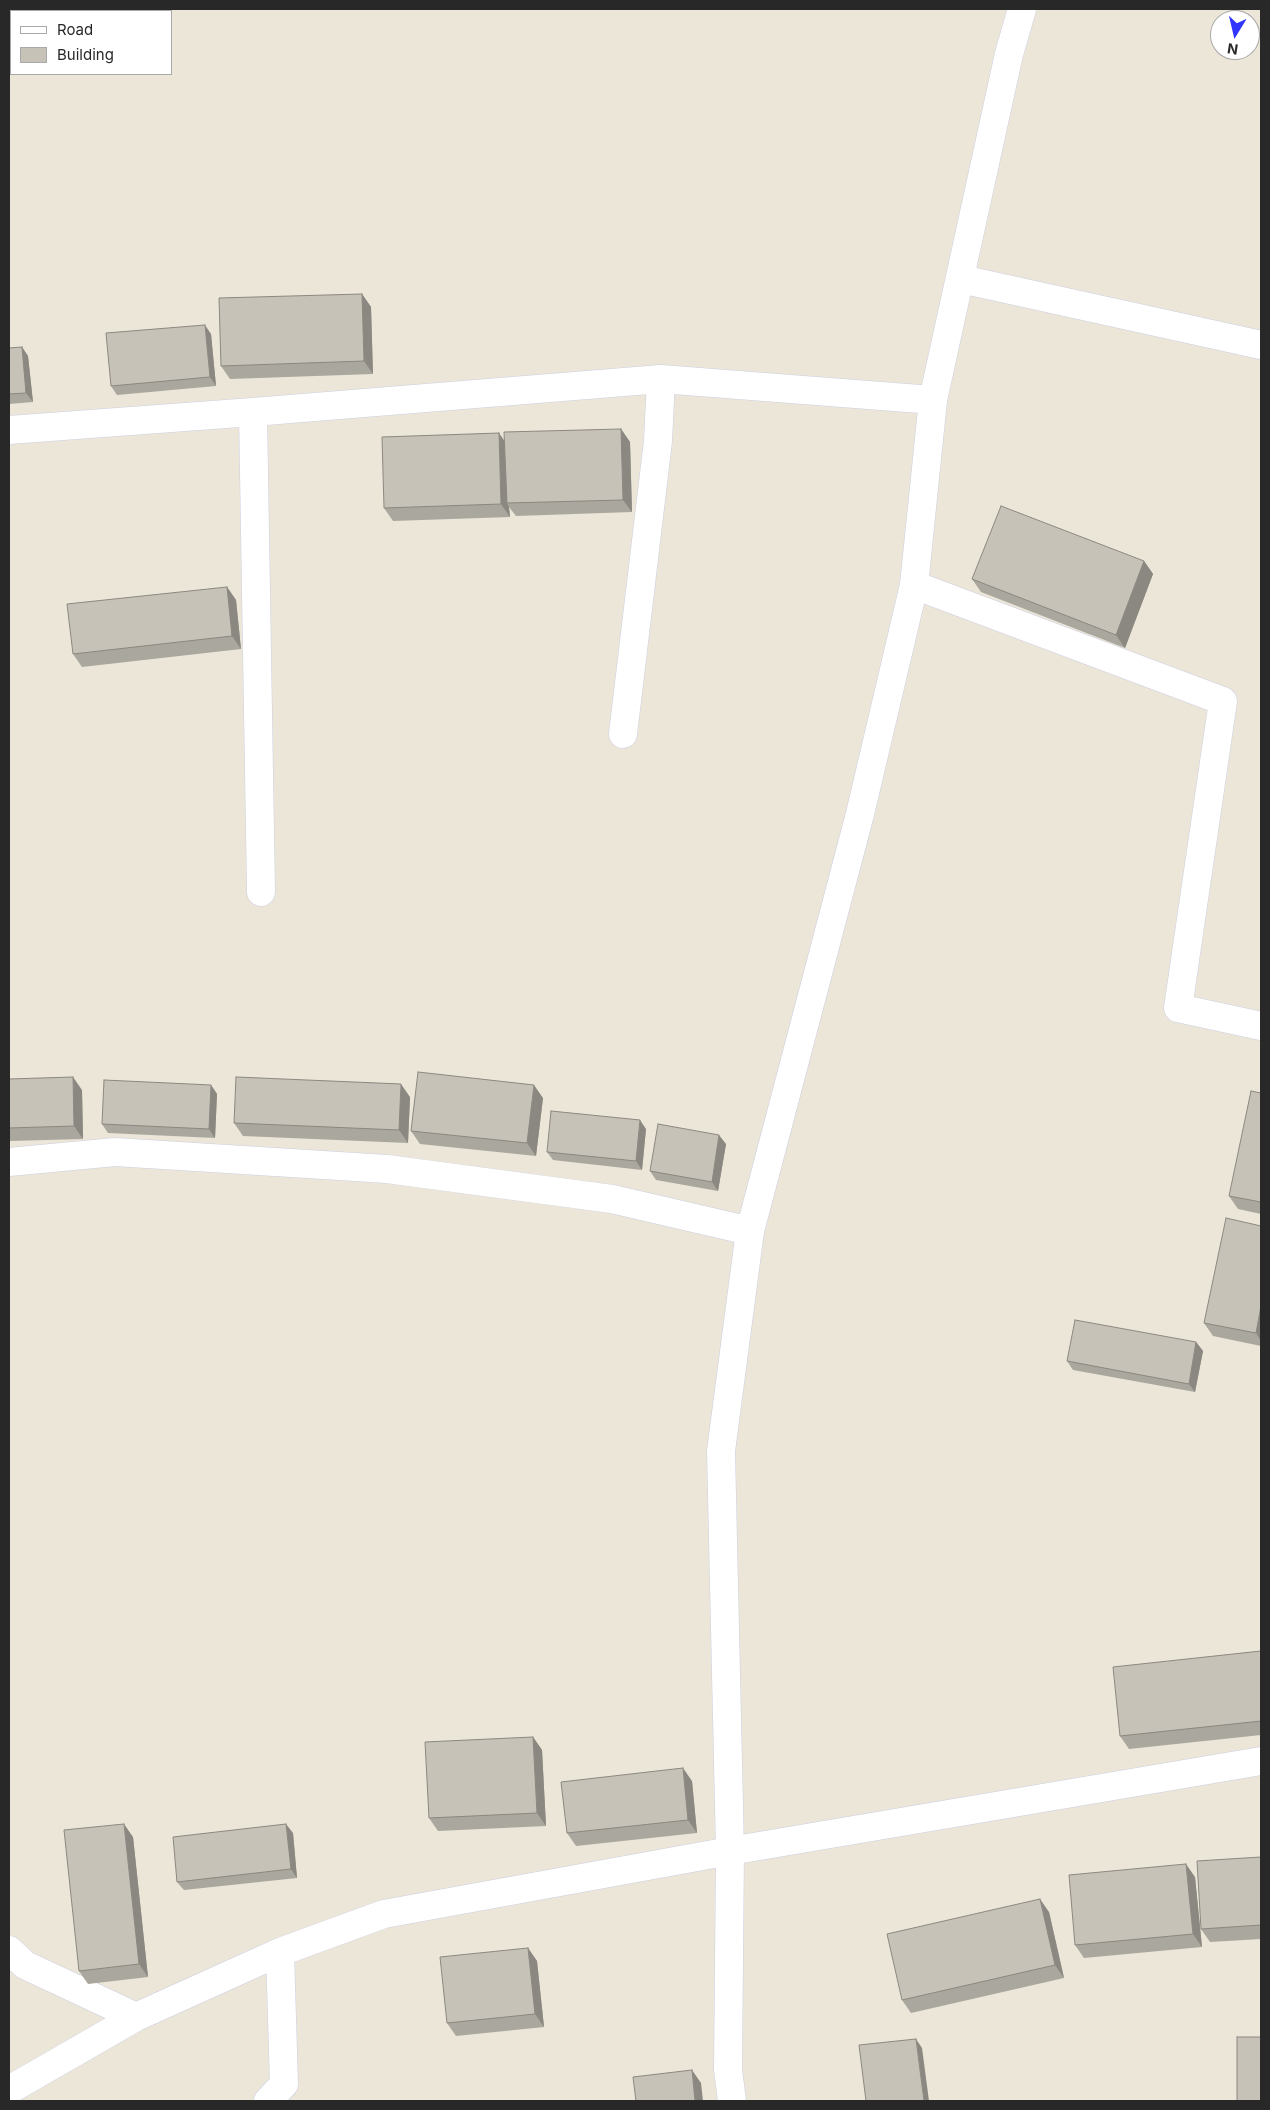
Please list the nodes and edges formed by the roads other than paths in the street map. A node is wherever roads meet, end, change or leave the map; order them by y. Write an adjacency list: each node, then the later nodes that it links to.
1 (1022, 9): 2 (street)
2 (961, 278): 3 (street); 5 (street)
3 (1261, 345)
4 (661, 379): 5 (street); 6 (street); 9 (street)
5 (933, 400): 8 (street)
6 (253, 412): 7 (street); 10 (street)
7 (9, 430)
8 (914, 585): 11 (street); 13 (street)
9 (623, 734)
10 (261, 892)
11 (1261, 1026)
12 (9, 1162): 13 (street)
13 (750, 1230): 15 (street)
14 (1261, 1761): 15 (street)
15 (730, 1851): 17 (street); 21 (street)
16 (9, 1950): 18 (street)
17 (280, 1952): 18 (street); 20 (street)
18 (136, 2017): 19 (street)
19 (9, 2090)
20 (268, 2101)
21 (732, 2101)

